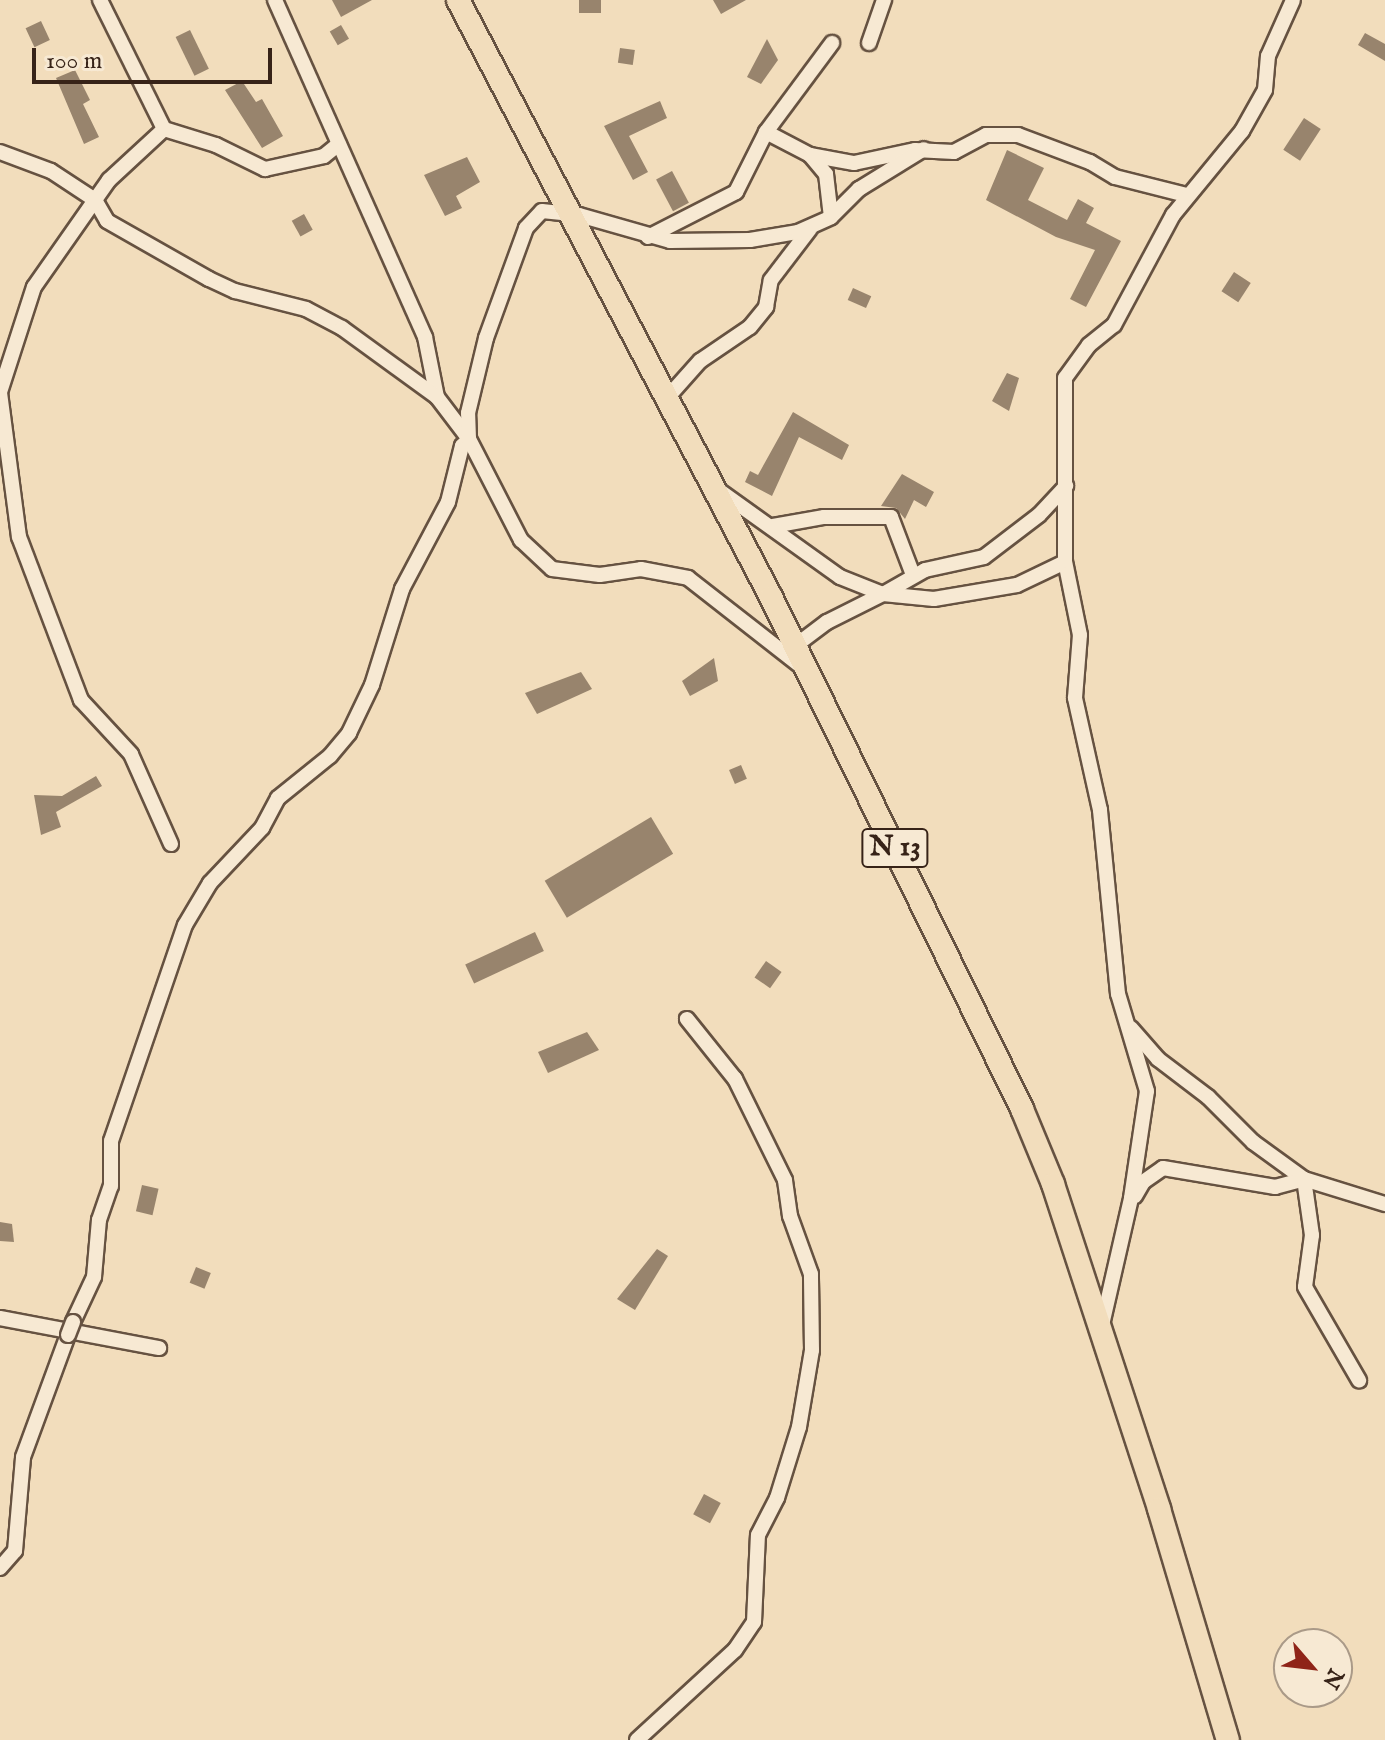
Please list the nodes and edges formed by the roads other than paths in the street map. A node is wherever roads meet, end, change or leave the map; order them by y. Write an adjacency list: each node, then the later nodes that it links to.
1 (100, 0): 8 (street)
2 (275, 0): 10 (street)
3 (458, 0): 16 (main road, N 13)
4 (884, 0): 7 (street)
5 (1293, 0): 14 (street)
6 (832, 43): 9 (street)
7 (869, 43)
8 (164, 129): 10 (street); 15 (street)
9 (766, 132): 13 (street); 19 (street)
10 (339, 144): 20 (street)
11 (924, 149): 13 (street); 14 (street); 17 (street)
12 (0, 152): 15 (street)
13 (810, 155): 17 (street)
14 (1186, 195): 23 (street)
15 (95, 200): 20 (street); 31 (street)
16 (570, 215): 19 (street); 21 (main road, N 13); 22 (street)
17 (831, 217): 18 (street)
18 (810, 229): 19 (street); 21 (street)
19 (648, 237)
20 (437, 397): 22 (street)
21 (667, 398): 24 (main road, N 13)
22 (469, 439): 30 (street); 41 (street)
23 (1066, 486): 26 (street); 27 (street)
24 (713, 487): 25 (street); 29 (main road, N 13)
25 (773, 526): 27 (street); 28 (street)
26 (1065, 562): 28 (street); 32 (street)
27 (913, 575): 28 (street)
28 (883, 594): 29 (street)
29 (795, 646): 30 (main road, N 13)
30 (808, 672): 38 (main road, N 13)
31 (171, 844)
32 (1122, 1014): 34 (street); 35 (street)
33 (687, 1019): 42 (street)
34 (1304, 1179): 35 (street); 36 (street); 40 (street)
35 (1131, 1198): 38 (street)
36 (1381, 1198)
37 (0, 1318): 39 (street)
38 (1100, 1330): 43 (main road, N 13)
39 (159, 1348)
40 (1359, 1380)
41 (0, 1568)
42 (637, 1740)
43 (1228, 1740)

